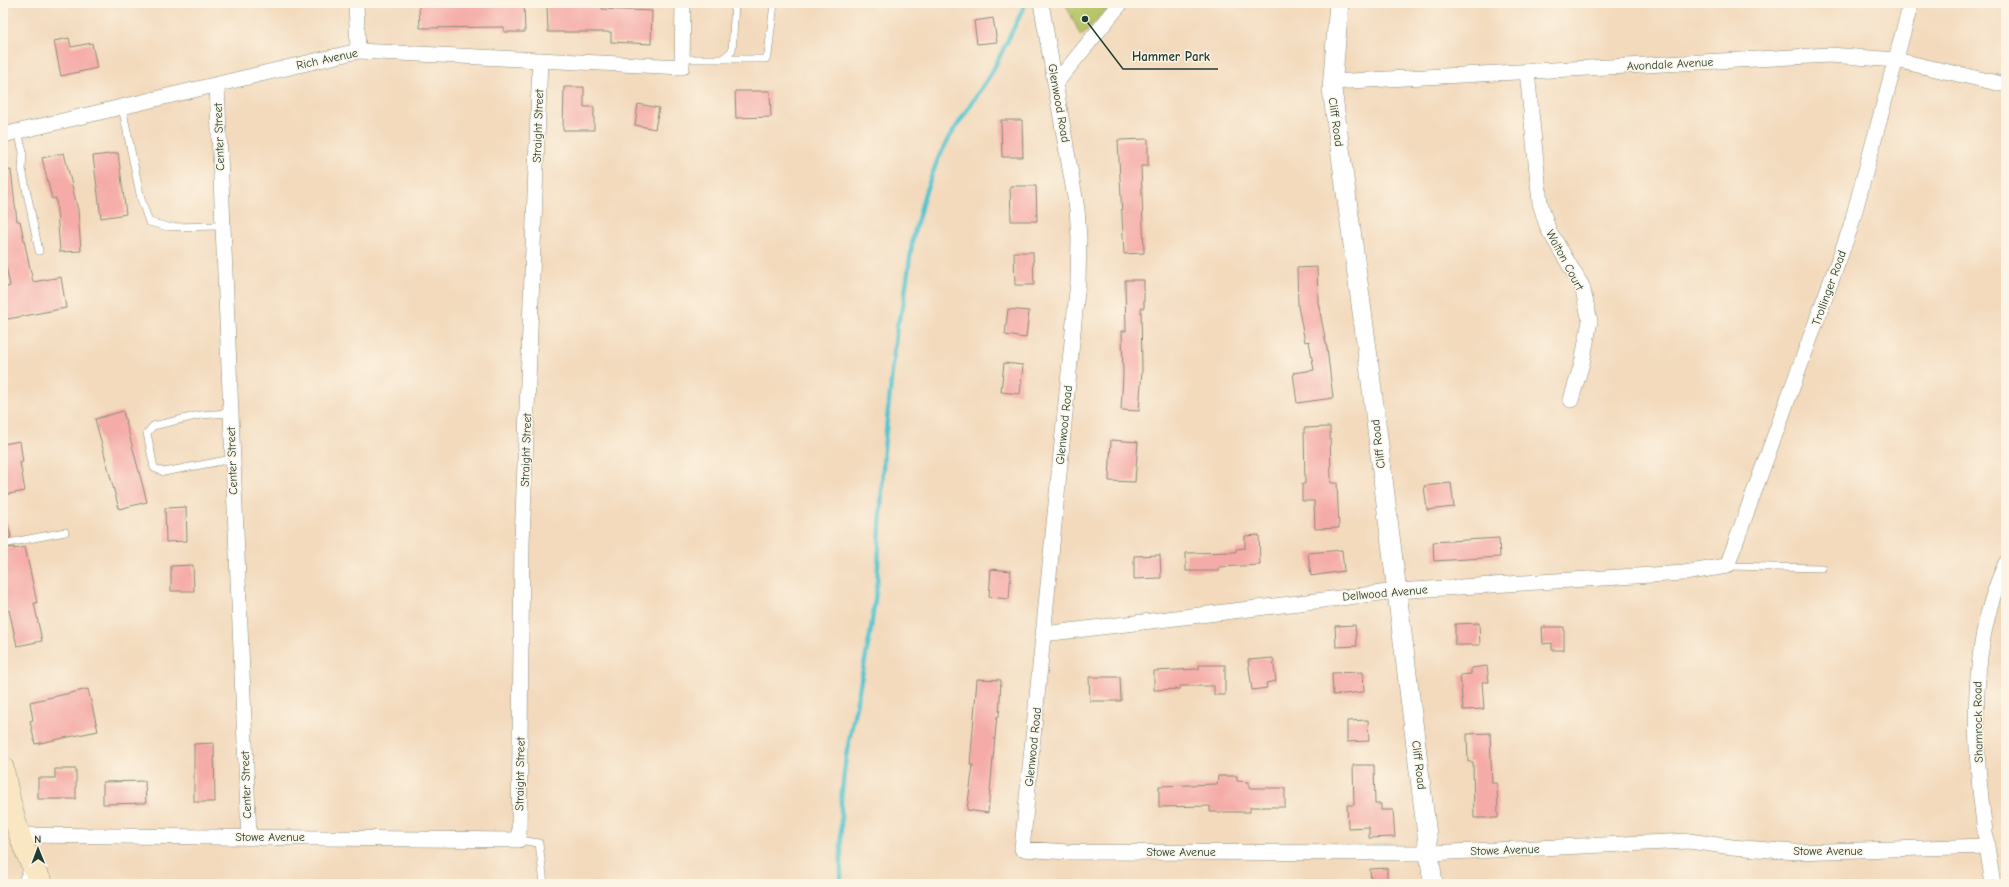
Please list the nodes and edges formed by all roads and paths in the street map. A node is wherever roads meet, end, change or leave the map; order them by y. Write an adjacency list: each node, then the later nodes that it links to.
1 (356, 3): 9 (street)
2 (683, 3): 13 (street)
3 (735, 3): 10 (lane)
4 (774, 3): 10 (lane)
5 (1041, 3): 16 (street, Glenwood Road)
6 (1121, 3): 16 (street)
7 (1339, 3): 15 (street, Cliff Road)
8 (1911, 3): 12 (street, Trollinger Road)
9 (358, 51): 11 (street, Rich Avenue); 17 (street, Rich Avenue)
10 (722, 59): 13 (lane)
11 (540, 60): 13 (street, Rich Avenue); 37 (street, Straight Street)
12 (1896, 60): 14 (street, Avondale Avenue); 18 (street, Avondale Avenue); 30 (street, Trollinger Road)
13 (682, 63)
14 (1527, 71): 15 (street, Avondale Avenue); 24 (street, Walton Court)
15 (1332, 82): 32 (street, Cliff Road)
16 (1055, 84): 33 (street, Glenwood Road)
17 (217, 85): 19 (street, Rich Avenue); 22 (street, Center Street)
18 (2006, 85)
19 (122, 107): 20 (street, Rich Avenue); 22 (lane)
20 (18, 132): 21 (street, Rich Avenue); 23 (lane)
21 (3, 135)
22 (222, 226): 25 (street, Center Street)
23 (39, 251)
24 (1571, 400)
25 (230, 413): 26 (street, Center Street); 26 (lane)
26 (232, 459): 36 (street, Center Street)
27 (65, 532): 28 (lane)
28 (3, 544)
29 (2006, 563): 38 (street, Shamrock Road)
30 (1727, 566): 31 (lane); 32 (street, Dellwood Avenue)
31 (1822, 568)
32 (1397, 591): 33 (street, Dellwood Avenue); 40 (street, Cliff Road)
33 (1044, 634): 39 (street, Glenwood Road)
34 (3, 767): 35 (main road)
35 (21, 835): 36 (street, Stowe Avenue); 41 (main road)
36 (248, 837): 37 (street, Stowe Avenue)
37 (519, 840): 42 (lane)
38 (1987, 846): 40 (street, Stowe Avenue); 44 (street, Shamrock Road)
39 (1022, 849): 40 (street, Stowe Avenue)
40 (1430, 853): 43 (street, Cliff Road)
41 (33, 879)
42 (544, 884)
43 (1433, 884)
44 (1993, 884)

